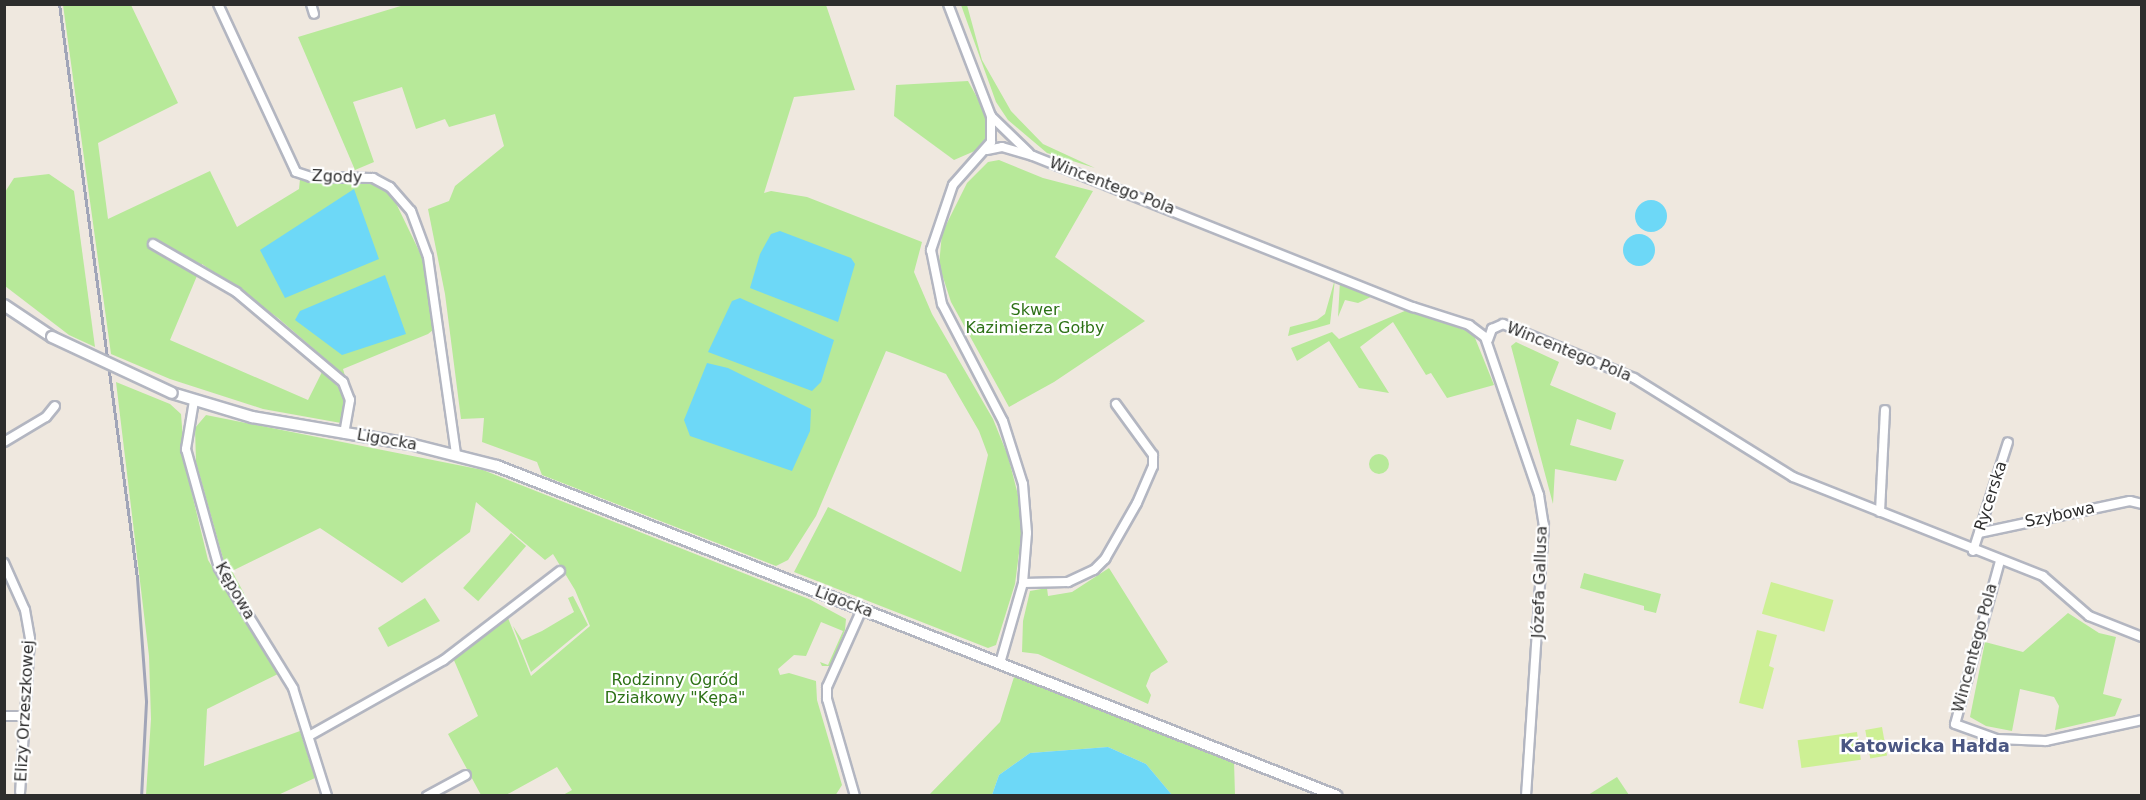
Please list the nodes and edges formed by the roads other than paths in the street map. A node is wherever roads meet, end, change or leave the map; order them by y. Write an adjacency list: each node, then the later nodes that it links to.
1 (218, 4): 18 (street, Zgody)
2 (311, 4): 4 (street)
3 (948, 4): 5 (street, Wincentego Pola)
4 (314, 14)
5 (991, 116): 6 (street); 7 (street, Wincentego Pola)
6 (987, 150): 7 (street, Wincentego Pola); 26 (street)
7 (1033, 156): 10 (street, Wincentego Pola)
8 (153, 244): 15 (street, Ligocka)
9 (4, 306): 11 (street, Ligocka, bridge)
10 (1488, 340): 20 (street, Wincentego Pola); 40 (street, Józefa Gallusa)
11 (194, 401): 15 (street, Ligocka); 33 (street, Kępowa)
12 (1116, 404): 26 (street)
13 (55, 406): 16 (street)
14 (1885, 411): 20 (street)
15 (344, 433): 18 (street, Ligocka)
16 (4, 442)
17 (2008, 442): 21 (street, Rycerska)
18 (456, 454): 27 (street, Ligocka)
19 (2142, 504): 21 (street, Szybowa)
20 (1880, 512): 22 (street, Wincentego Pola)
21 (1979, 533): 22 (street, Rycerska)
22 (1973, 550): 23 (street, Wincentego Pola)
23 (2000, 561): 28 (street, Wincentego Pola); 32 (street, Wincentego Pola)
24 (4, 563): 31 (street, Elizy Orzeszkowej)
25 (560, 570): 33 (street)
26 (1023, 583): 29 (street)
27 (862, 609): 29 (street, Ligocka); 38 (street)
28 (2142, 637)
29 (1000, 663): 39 (street, Ligocka)
30 (4, 716): 31 (street)
31 (25, 716): 35 (street, Elizy Orzeszkowej)
32 (2142, 720)
33 (309, 736): 36 (street, Kępowa)
34 (466, 775): 37 (street)
35 (20, 792)
36 (327, 795)
37 (427, 795)
38 (855, 795)
39 (1337, 795)
40 (1526, 795)

